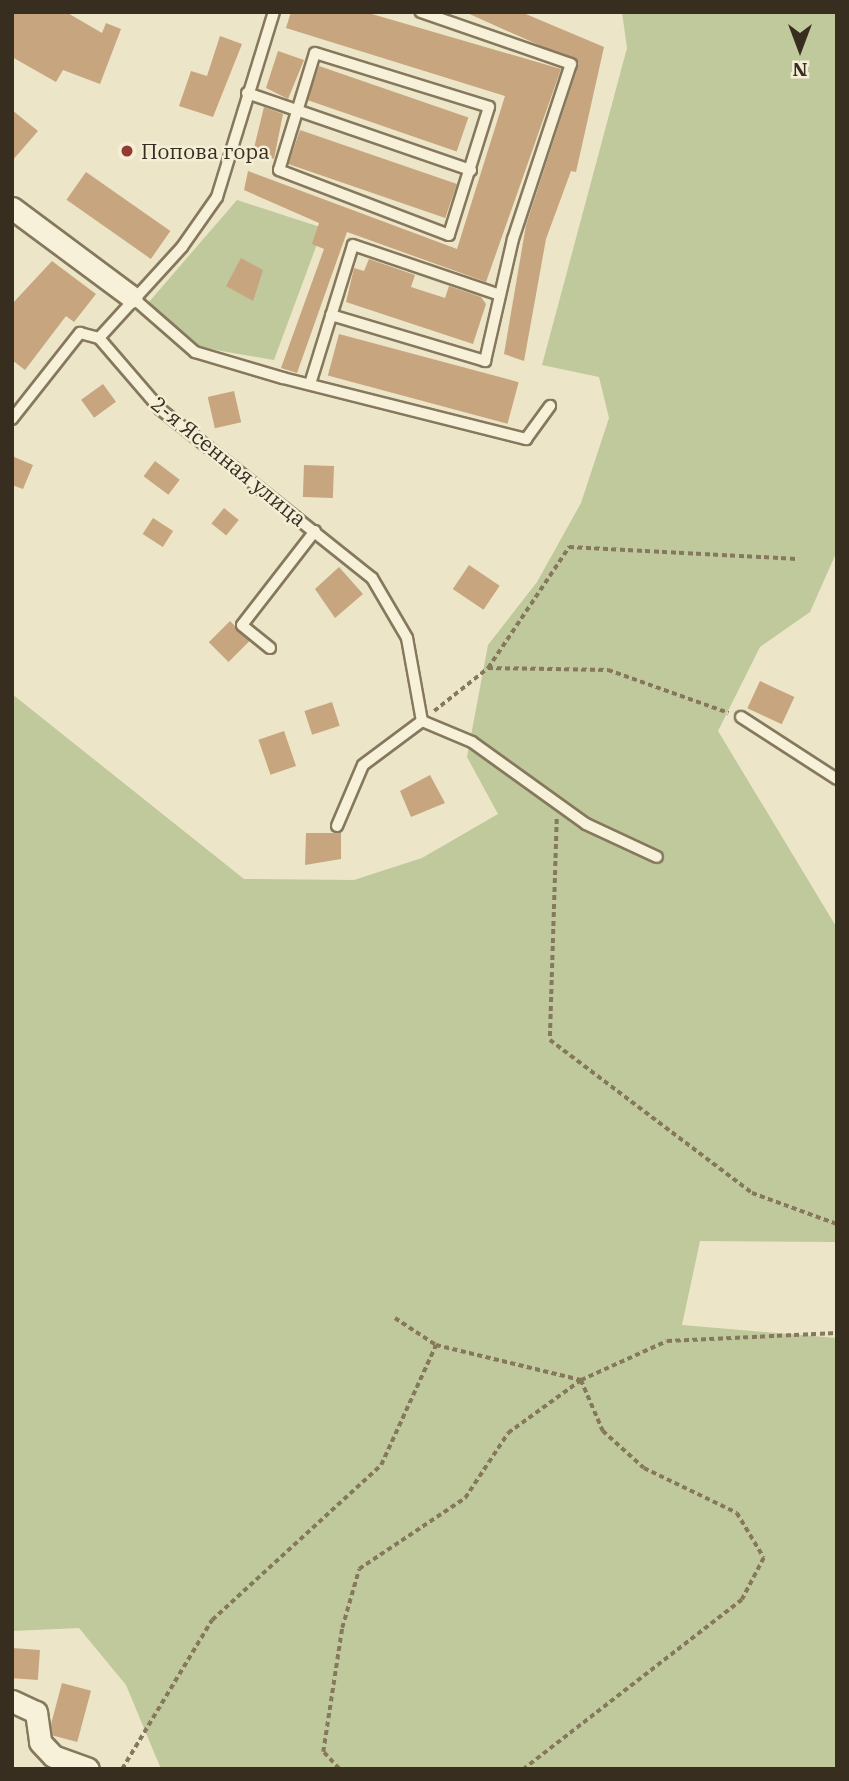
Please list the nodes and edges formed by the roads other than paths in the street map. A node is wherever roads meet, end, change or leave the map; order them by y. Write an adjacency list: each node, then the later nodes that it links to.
1 (274, 12): 3 (lane)
2 (421, 12): 7 (lane)
3 (247, 93): 4 (lane); 8 (lane)
4 (296, 110): 5 (lane); 5 (lane); 5 (lane)
5 (471, 170)
6 (12, 208): 8 (street)
7 (500, 295): 9 (lane); 9 (lane)
8 (132, 298): 10 (lane); 11 (lane)
9 (331, 315): 11 (lane)
10 (99, 338): 13 (lane); 14 (lane, 2-я Ясенная улица)
11 (310, 384): 12 (lane)
12 (550, 406)
13 (12, 419)
14 (315, 531): 15 (lane); 17 (lane, 2-я Ясенная улица)
15 (270, 648)
16 (741, 717): 18 (lane)
17 (422, 721): 19 (lane); 20 (lane)
18 (837, 779)
19 (337, 826)
20 (657, 857)
21 (12, 1701): 22 (street)
22 (88, 1769)

